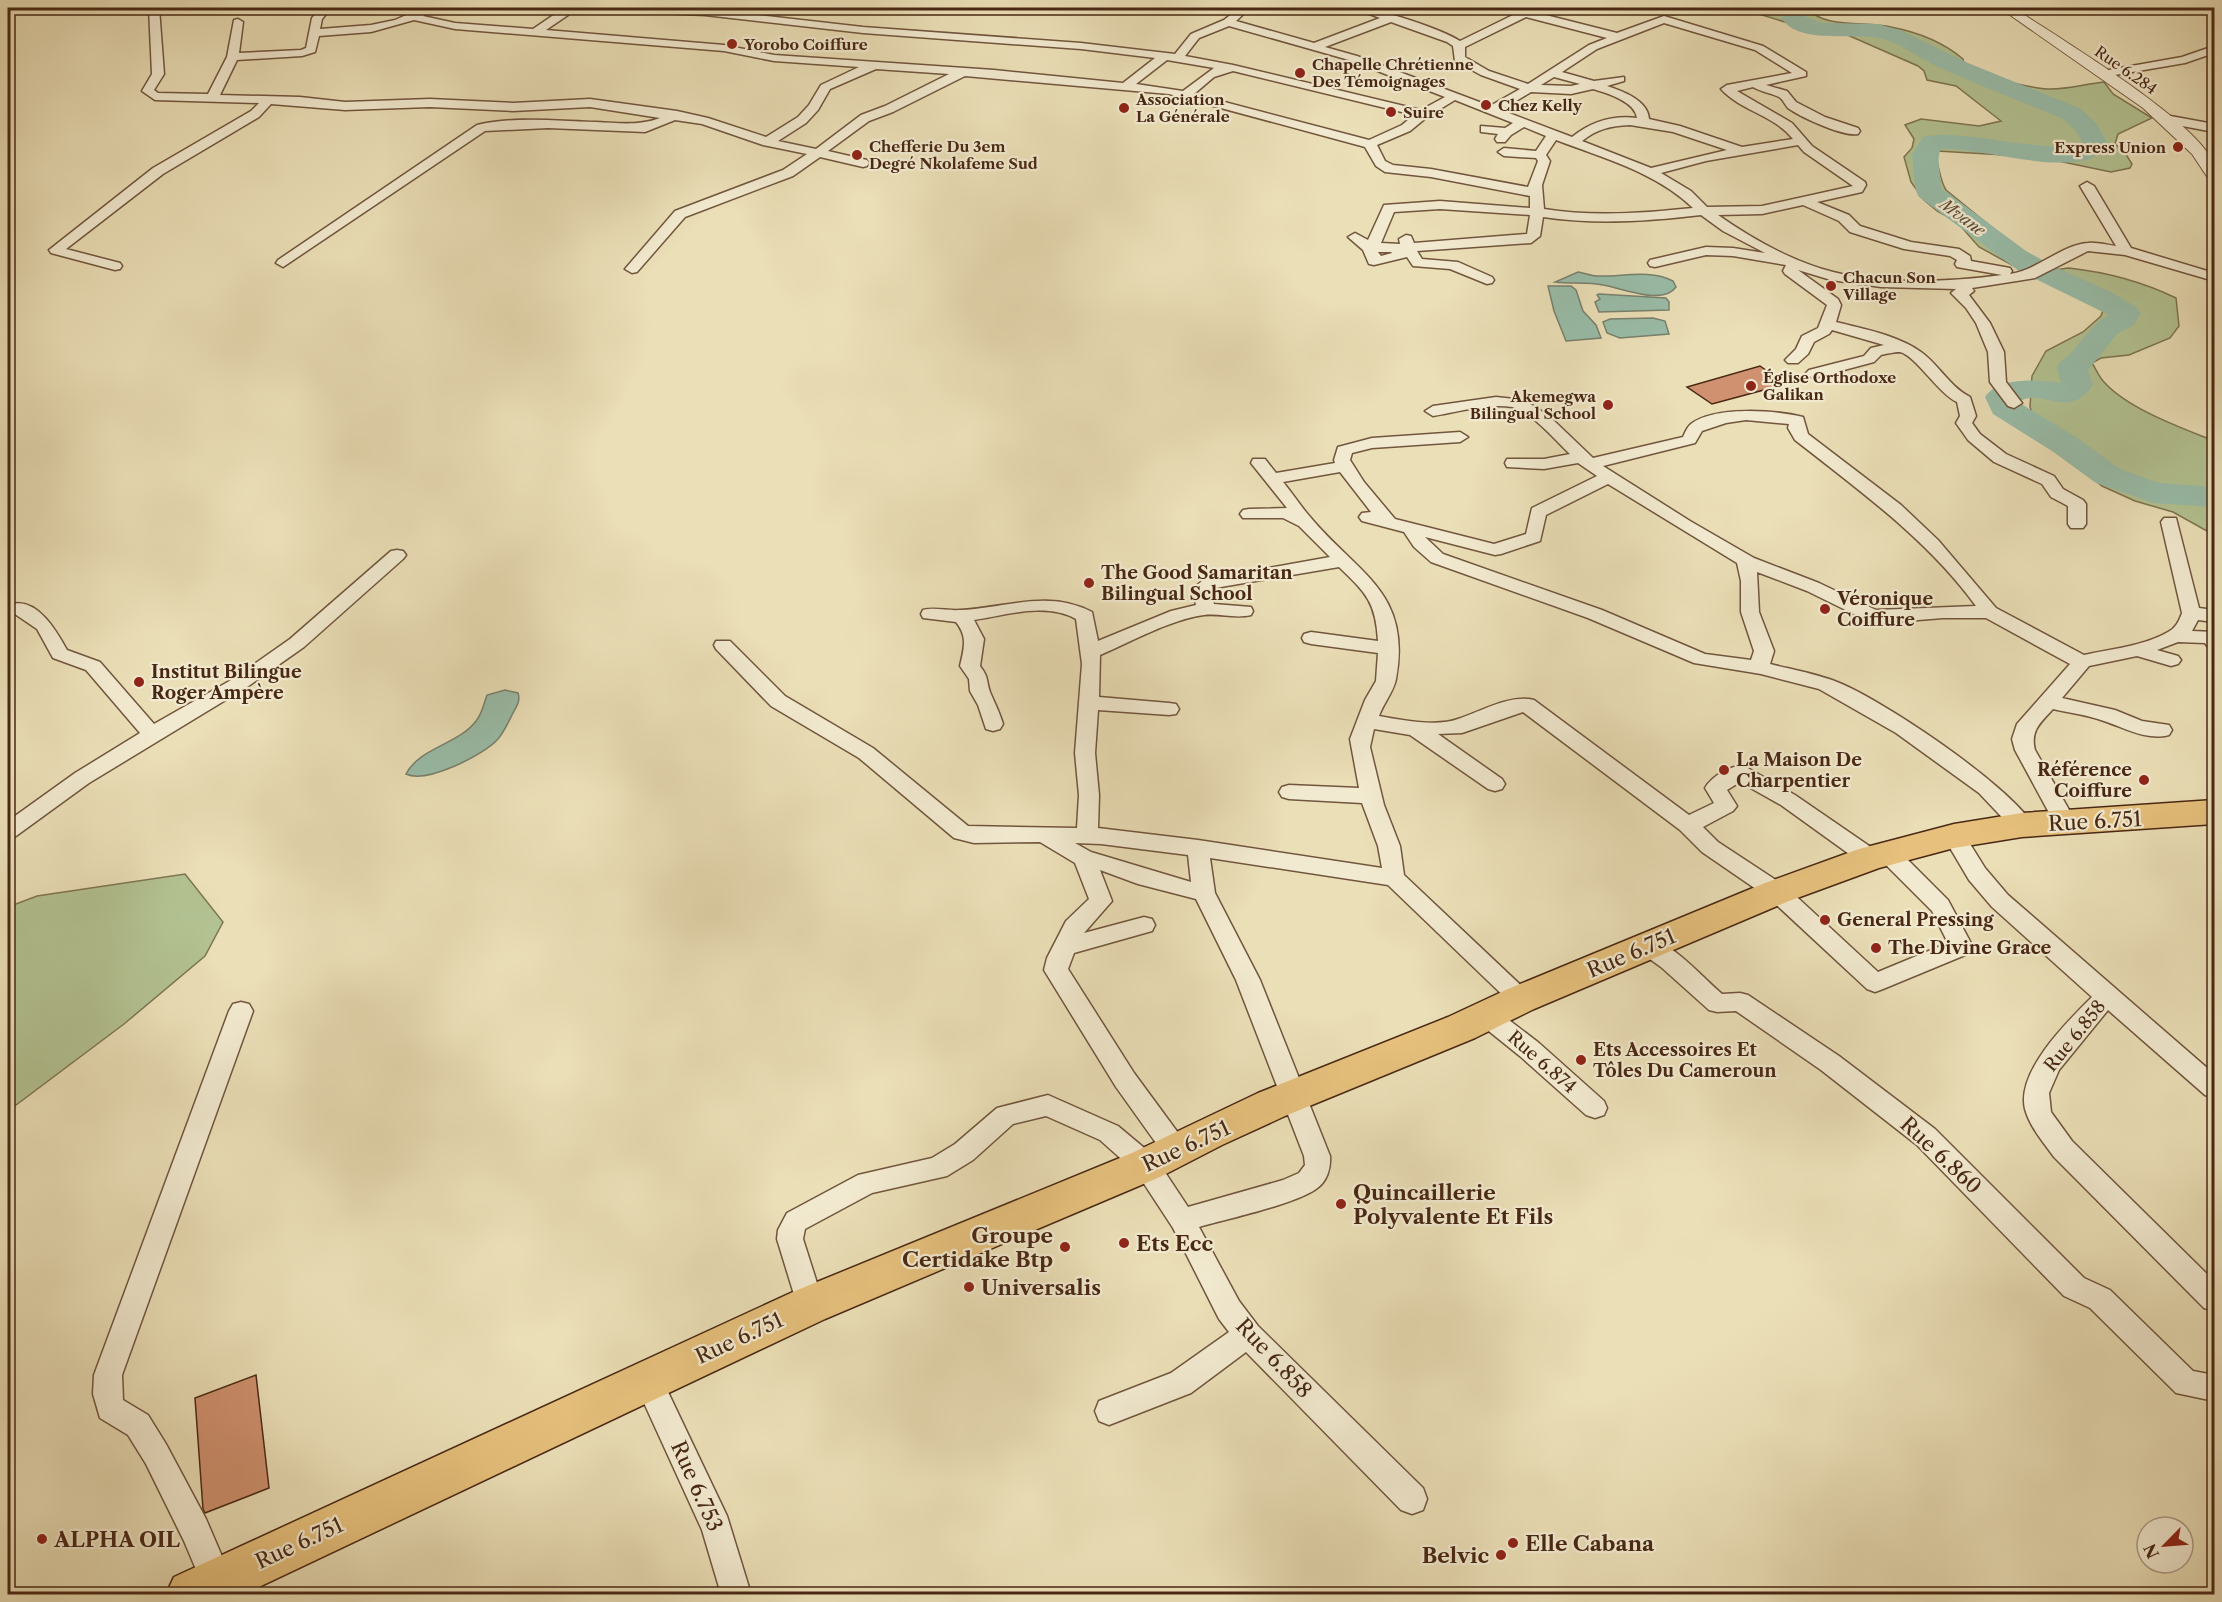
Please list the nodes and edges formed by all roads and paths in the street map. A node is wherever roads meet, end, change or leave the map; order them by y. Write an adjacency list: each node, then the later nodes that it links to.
1 (154, 8): 42 (street)
2 (326, 8): 16 (street)
3 (430, 8): 12 (street)
4 (563, 8): 17 (street)
5 (612, 8): 10 (street)
6 (1245, 8): 15 (street)
7 (1363, 8): 13 (street)
8 (1504, 8): 11 (street)
9 (2006, 8): 29 (street, Rue 6.284)
10 (688, 9): 23 (street)
11 (1526, 13): 18 (street); 19 (street)
12 (414, 17): 16 (street); 17 (street)
13 (1393, 17): 19 (street); 20 (street)
14 (238, 22): 22 (street)
15 (1228, 22): 20 (street); 23 (street)
16 (313, 33): 22 (street)
17 (534, 33): 24 (street)
18 (1618, 37): 28 (street); 31 (street)
19 (1459, 45): 36 (street)
20 (1314, 47): 41 (street)
21 (2214, 49): 29 (street)
22 (233, 57): 42 (street)
23 (1171, 57): 25 (street); 35 (street)
24 (874, 65): 27 (street); 57 (street)
25 (1233, 68): 34 (street); 39 (street)
26 (1753, 70): 31 (street)
27 (963, 72): 35 (street); 61 (street)
28 (1552, 73): 33 (street); 36 (street)
29 (2103, 74): 49 (street, Rue 6.284)
30 (1620, 79): 33 (street)
31 (1771, 80): 32 (street)
32 (1754, 83): 38 (street); 56 (street)
33 (1593, 86): 36 (street); 50 (street)
34 (1310, 87): 40 (street); 47 (street)
35 (1124, 88): 39 (street)
36 (1529, 88): 46 (street)
37 (1714, 88): 38 (street)
38 (1727, 89): 56 (street)
39 (1184, 95): 43 (street)
40 (1298, 96)
41 (1454, 96): 46 (street); 47 (street)
42 (212, 98): 44 (street)
43 (1198, 99): 45 (street); 59 (street)
44 (268, 100): 48 (street); 80 (street)
45 (1175, 106)
46 (1492, 110): 51 (street)
47 (1423, 114): 59 (street)
48 (678, 115): 57 (street); 77 (street)
49 (2165, 119): 52 (street); 66 (street, Rue 6.284)
50 (1643, 122): 58 (street); 60 (street)
51 (1522, 123): 54 (street); 55 (street)
52 (2214, 128)
53 (1485, 129): 55 (street)
54 (1553, 134): 58 (street); 62 (street)
55 (1504, 141): 62 (street)
56 (1801, 141): 60 (street); 69 (street)
57 (767, 142): 61 (street)
58 (1574, 142): 64 (street)
59 (1370, 144): 65 (street)
60 (1740, 150): 64 (street)
61 (818, 153): 63 (street); 81 (street)
62 (1540, 155): 67 (street)
63 (863, 162)
64 (1650, 172): 71 (street)
65 (1441, 175): 67 (street); 70 (street)
66 (2214, 175)
67 (1536, 185): 72 (street)
68 (2087, 186): 76 (street)
69 (1804, 201): 71 (street); 82 (street)
70 (1440, 205): 72 (street); 75 (street)
71 (1704, 211): 72 (street); 78 (street)
72 (1537, 213): 74 (street)
73 (1355, 237): 75 (street)
74 (1403, 245): 75 (street); 84 (street)
75 (1368, 247)
76 (2126, 251): 82 (street); 83 (street)
77 (283, 262)
78 (1792, 262): 79 (street); 85 (street); 86 (street)
79 (1655, 263)
80 (115, 266)
81 (632, 269)
82 (2022, 276): 85 (street)
83 (2214, 277)
84 (1487, 280)
85 (1962, 285): 90 (street)
86 (1828, 324): 87 (street); 88 (street)
87 (1904, 345): 89 (street); 104 (street)
88 (1793, 360)
89 (1814, 373)
90 (2014, 403)
91 (1433, 411): 93 (street)
92 (1460, 437): 96 (street)
93 (1586, 461): 95 (street); 97 (street); 112 (street)
94 (1259, 463): 98 (street)
95 (1514, 463)
96 (1345, 466): 98 (street); 103 (street)
97 (1608, 477): 105 (street); 108 (street)
98 (1271, 479): 101 (street)
99 (1249, 514): 101 (street)
100 (1368, 517): 103 (street)
101 (1305, 522): 107 (street)
102 (2170, 522): 113 (street)
103 (1389, 523): 105 (street)
104 (2077, 524)
105 (1412, 530): 124 (street)
106 (397, 555): 136 (street)
107 (1341, 561): 110 (street); 121 (street)
108 (1748, 562): 112 (street); 127 (street)
109 (19, 608): 136 (street)
110 (1206, 609): 111 (street); 123 (street)
111 (1244, 611)
112 (1989, 612): 126 (street)
113 (2191, 613): 116 (street); 117 (street)
114 (930, 614): 115 (street)
115 (961, 616): 123 (street); 133 (street)
116 (2214, 616)
117 (2176, 636): 119 (street); 122 (street)
118 (1311, 638): 121 (street)
119 (2214, 642)
120 (723, 645): 146 (street)
121 (1388, 648): 132 (street)
122 (2138, 650): 125 (street); 126 (street)
123 (1092, 651): 130 (street)
124 (1701, 659): 127 (street); 128 (street)
125 (2171, 660)
126 (2082, 662): 129 (street)
127 (1761, 668): 143 (street)
128 (1684, 671)
129 (2047, 701): 135 (street); 141 (street)
130 (1090, 703): 131 (street); 146 (street)
131 (1168, 709)
132 (1367, 721): 134 (street); 139 (street)
133 (993, 724)
134 (1416, 729): 137 (street); 142 (street)
135 (2162, 730)
136 (152, 734): 144 (street)
137 (1495, 784)
138 (1289, 792): 139 (street)
139 (1371, 796): 149 (street)
140 (2214, 812): 141 (main road, Rue 6.751)
141 (2065, 822): 143 (main road, Rue 6.751)
142 (1688, 825): 148 (street); 150 (street)
143 (2022, 825): 145 (main road, Rue 6.751)
144 (8, 831)
145 (1954, 836): 148 (main road, Rue 6.751); 155 (street, Rue 6.858)
146 (1085, 846): 147 (street); 151 (street); 154 (street)
147 (1198, 848): 149 (street); 151 (street)
148 (1879, 856): 150 (main road, Rue 6.751); 150 (street)
149 (1394, 878): 156 (street, Rue 6.874)
150 (1777, 892): 153 (main road, Rue 6.751)
151 (1204, 893): 159 (street)
152 (1144, 925): 154 (street)
153 (1648, 946): 156 (main road, Rue 6.751); 167 (street, Rue 6.860)
154 (1064, 947): 161 (street)
155 (2107, 996): 158 (street); 163 (street, Rue 6.858)
156 (1505, 1008): 159 (main road, Rue 6.751); 160 (street, Rue 6.874)
157 (241, 1011): 170 (street)
158 (2214, 1088)
159 (1293, 1096): 161 (main road, Rue 6.751); 162 (street)
160 (1595, 1108)
161 (1161, 1157): 162 (street, Rue 6.858); 164 (main road, Rue 6.751); 164 (street)
162 (1182, 1220): 165 (street, Rue 6.858)
163 (2214, 1299)
164 (810, 1305): 166 (main road, Rue 6.751)
165 (1248, 1335): 168 (street); 169 (street, Rue 6.858)
166 (648, 1381): 170 (main road, Rue 6.751); 171 (street, Rue 6.753)
167 (2214, 1388)
168 (1109, 1411)
169 (1412, 1499)
170 (204, 1588)
171 (736, 1594)

